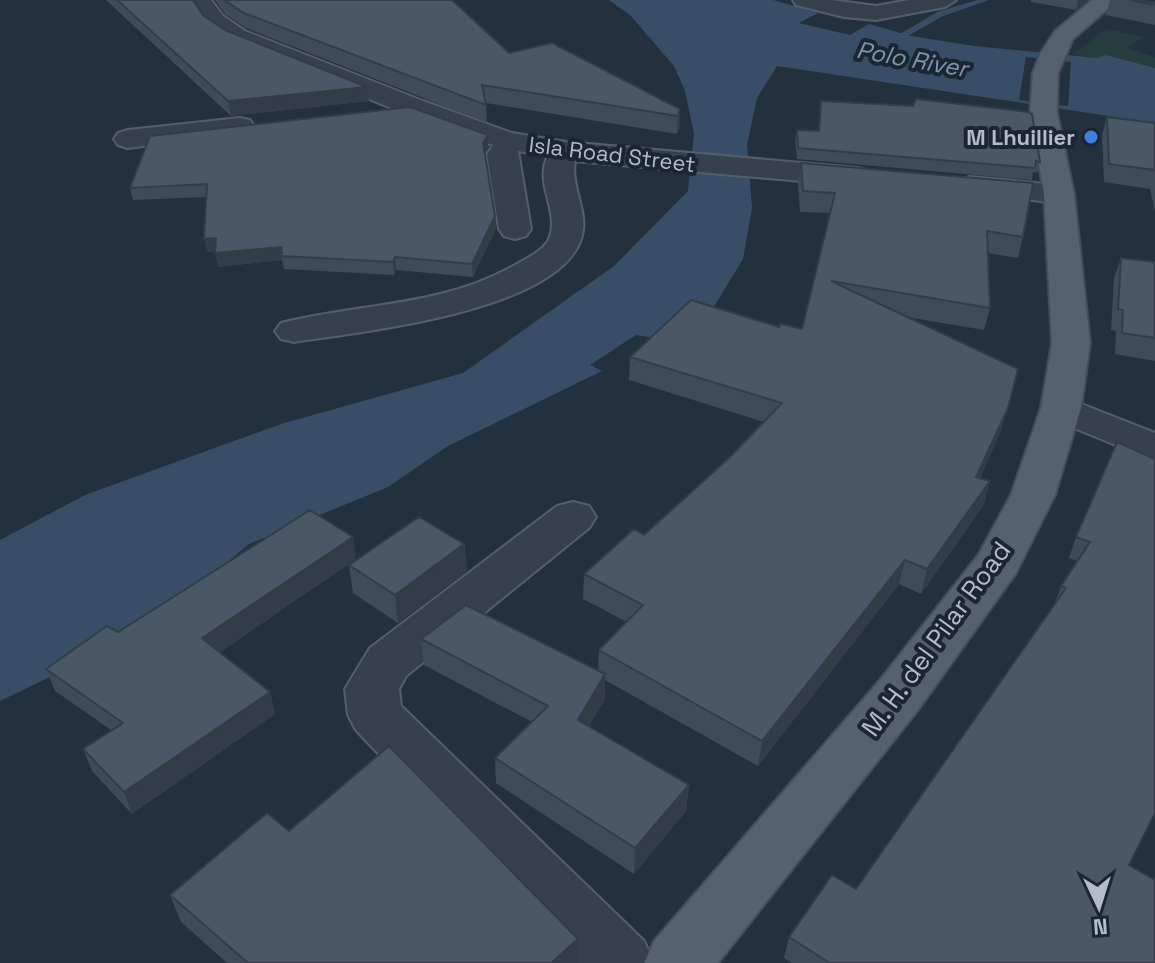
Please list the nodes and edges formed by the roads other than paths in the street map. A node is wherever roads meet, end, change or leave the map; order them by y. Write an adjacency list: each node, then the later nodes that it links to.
1 (200, 0): 5 (street, Isla Road Street)
2 (804, 0): 3 (street)
3 (945, 0)
4 (1113, 3): 13 (main road, M. H. del Pilar Road)
5 (413, 107): 6 (street); 9 (street, Isla Road Street)
6 (350, 114)
7 (270, 123): 8 (street)
8 (128, 139)
9 (505, 146): 10 (street, Isla Road Street); 14 (street)
10 (566, 151): 11 (street, Isla Road Street); 15 (street)
11 (886, 179)
12 (945, 184): 13 (street)
13 (1059, 194): 16 (main road, M. H. del Pilar Road)
14 (515, 229)
15 (294, 331)
16 (1061, 408): 17 (street); 20 (main road, M. H. del Pilar Road)
17 (1155, 448)
18 (573, 517): 19 (street)
19 (621, 963)
20 (677, 963)

